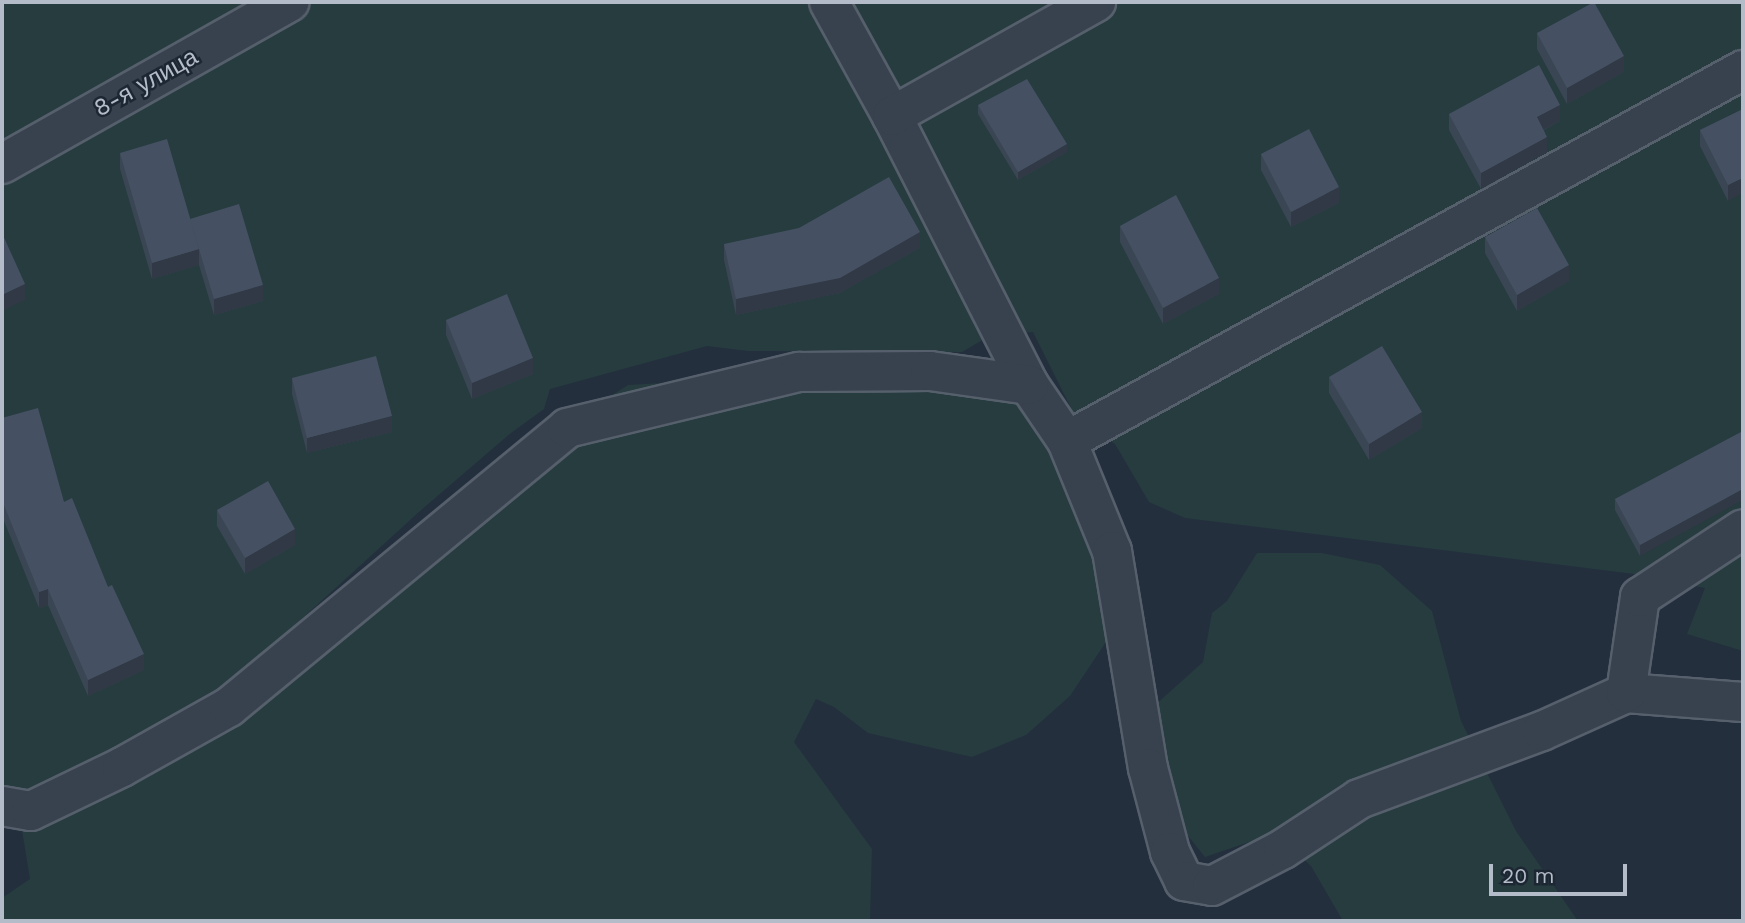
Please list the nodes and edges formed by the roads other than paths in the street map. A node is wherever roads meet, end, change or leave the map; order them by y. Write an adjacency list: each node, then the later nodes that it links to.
1 (290, 2): 6 (street, 8-я улица)
2 (829, 2): 5 (street)
3 (1096, 2): 5 (street)
4 (1743, 70): 8 (street)
5 (892, 116): 7 (street)
6 (2, 164)
7 (1029, 385): 8 (street); 12 (street)
8 (1067, 441): 10 (street)
9 (1743, 529): 10 (street)
10 (1626, 694): 11 (street)
11 (1743, 702)
12 (2, 806)

